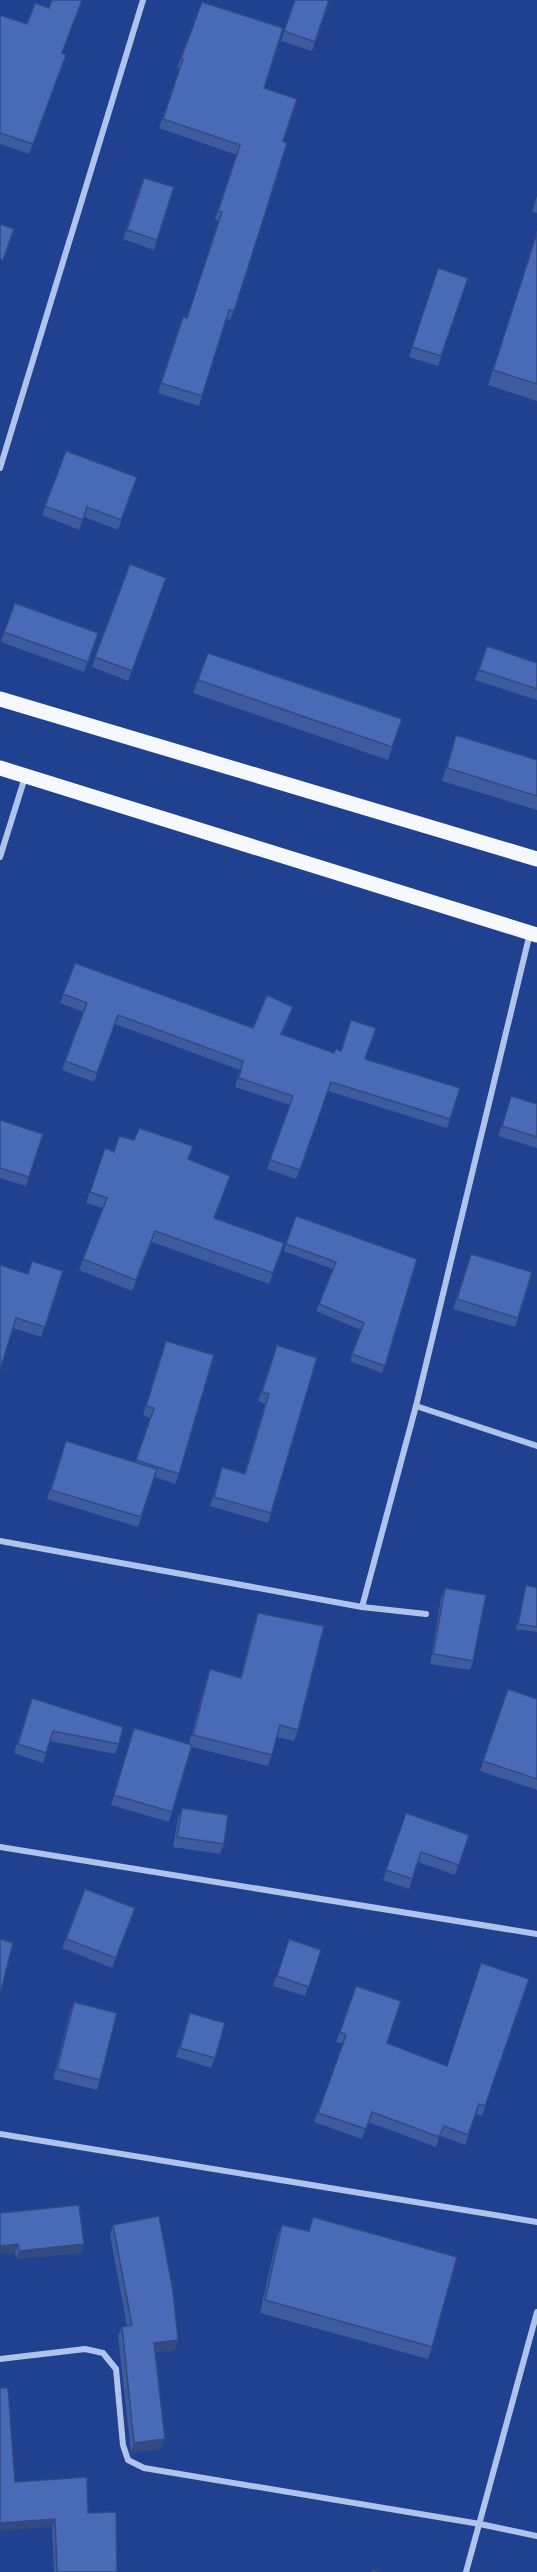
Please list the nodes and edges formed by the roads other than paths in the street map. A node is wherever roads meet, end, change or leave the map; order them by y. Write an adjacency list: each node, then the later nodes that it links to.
1 (143, 0): 2 (street)
2 (0, 468)
3 (0, 699): 7 (main road)
4 (0, 768): 5 (main road)
5 (26, 776): 6 (street); 8 (main road)
6 (0, 857)
7 (537, 859)
8 (533, 934): 9 (street)
9 (416, 1406): 10 (street); 12 (street)
10 (537, 1446)
11 (0, 1541): 12 (street)
12 (362, 1607): 13 (street)
13 (426, 1614)
14 (0, 1847): 15 (street)
15 (537, 1934)
16 (0, 2134): 17 (street)
17 (537, 2222)
18 (537, 2312): 20 (street)
19 (0, 2359): 20 (street)
20 (480, 2524): 21 (street); 22 (street)
21 (537, 2536)
22 (466, 2572)

